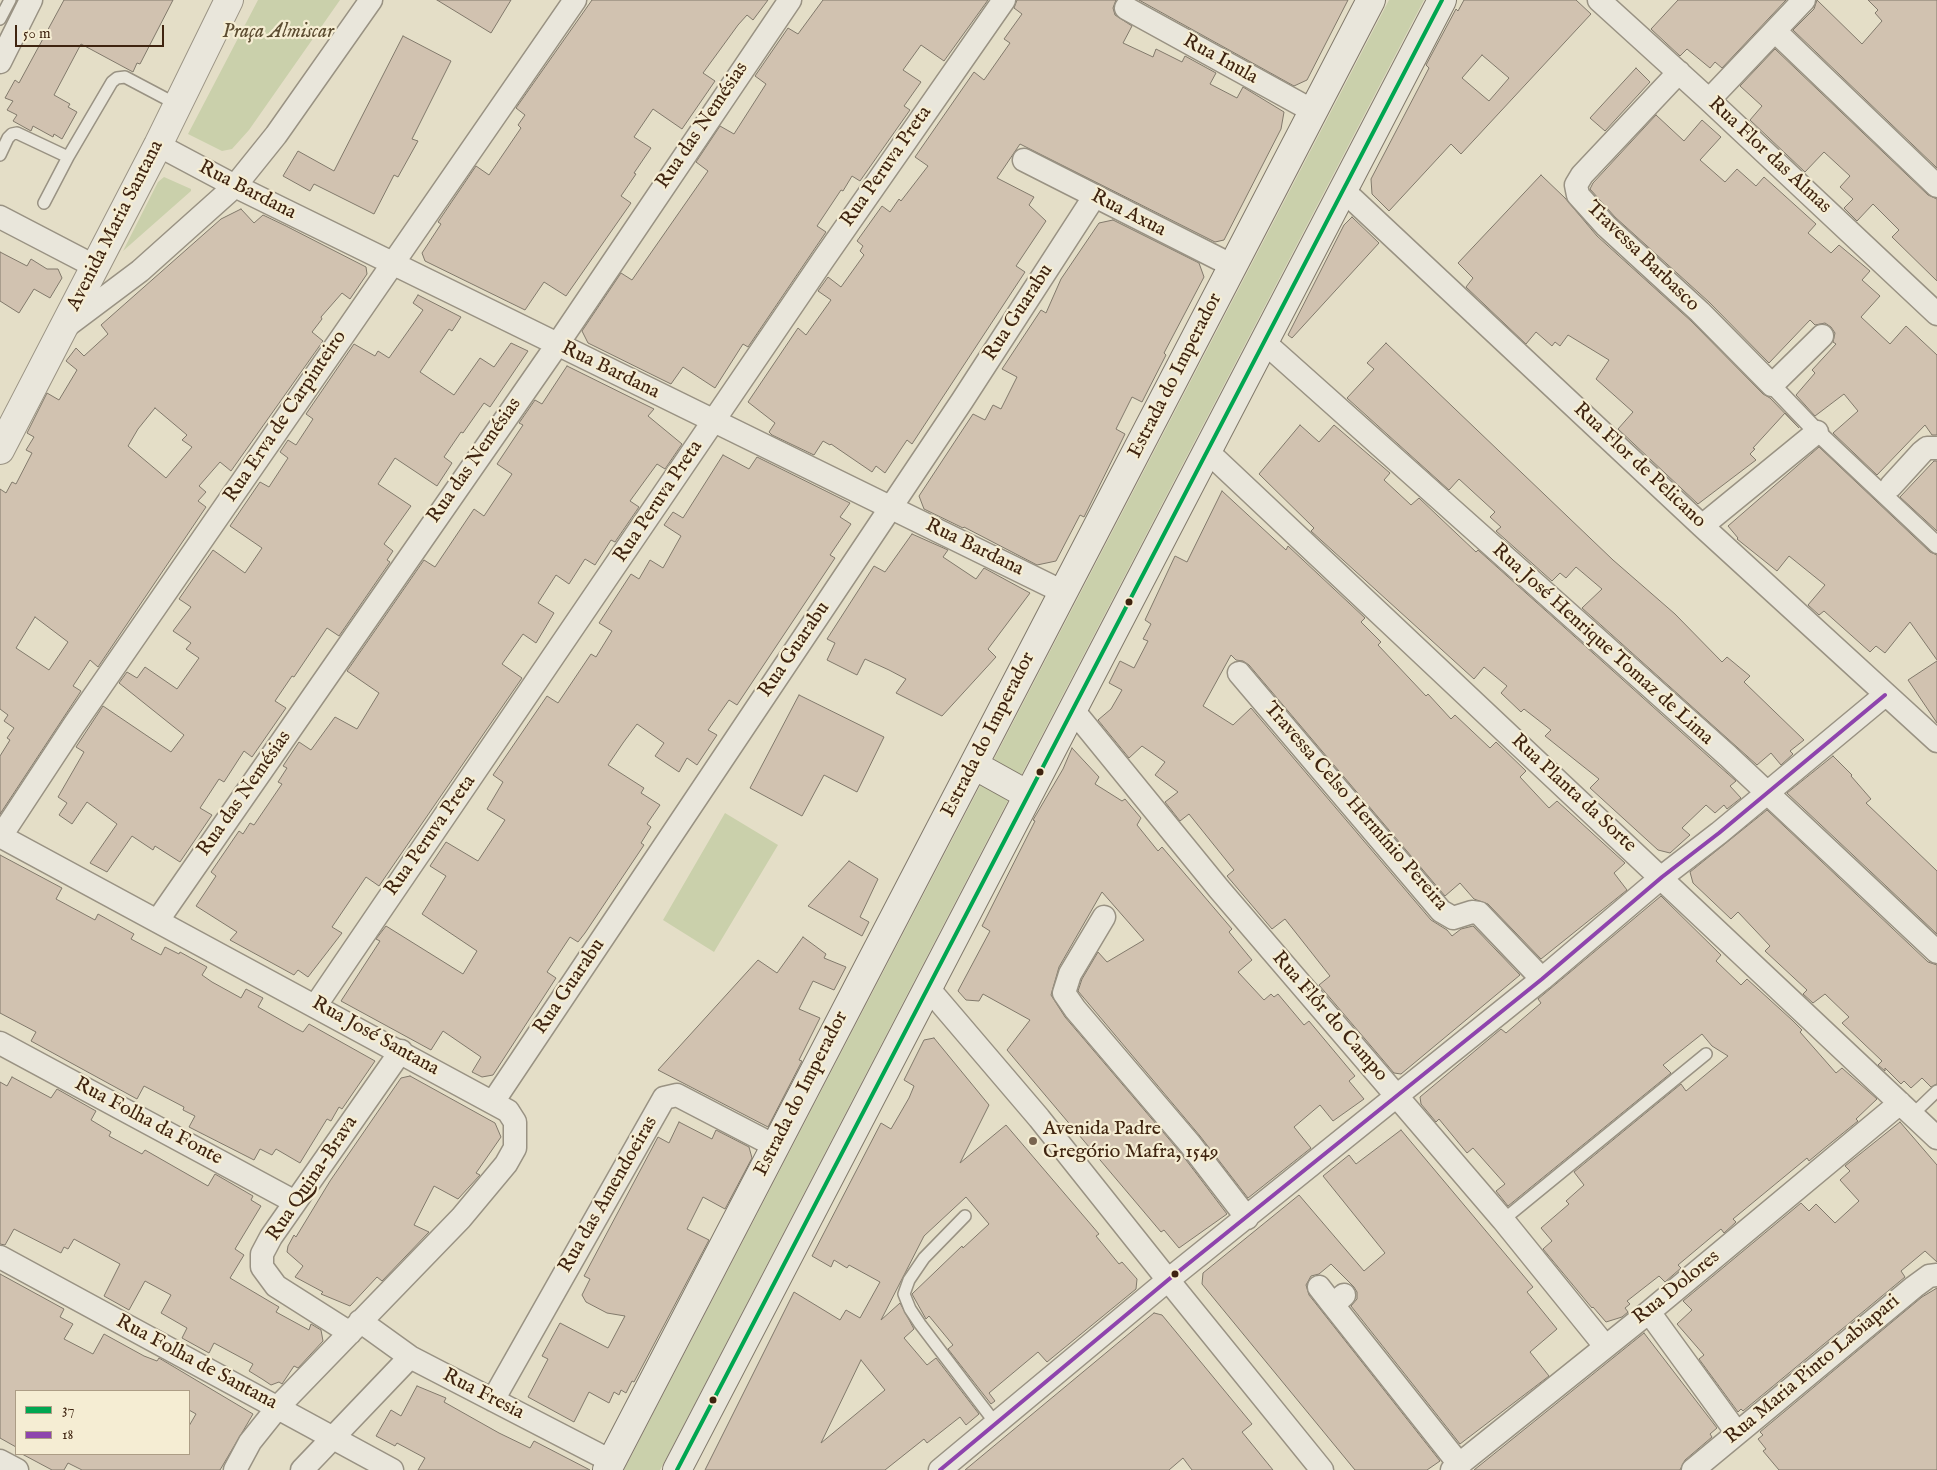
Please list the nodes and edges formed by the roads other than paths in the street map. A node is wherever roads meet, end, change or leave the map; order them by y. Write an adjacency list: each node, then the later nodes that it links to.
1 (31, 0): 15 (street)
2 (229, 0): 18 (main road, Avenida Maria Santana)
3 (371, 0): 24 (street)
4 (574, 0): 30 (street, Rua Erva de Carpinteiro)
5 (790, 0): 37 (street, Rua das Nemésias)
6 (1004, 0): 39 (street, Rua Peruva Preta)
7 (1371, 0): 19 (main road, Estrada do Imperador)
8 (1442, 0): 26 (main road)
9 (1600, 0): 16 (street, Rua Flor das Almas)
10 (1804, 0): 14 (street)
11 (6, 4): 13 (lane)
12 (1126, 8): 19 (street, Rua Inula)
13 (0, 19)
14 (1775, 31): 17 (street); 25 (street)
15 (0, 62)
16 (1678, 72): 17 (street, Rua Flor das Almas); 38 (street, Travessa Barbasco)
17 (1710, 100): 33 (street, Rua Flor das Almas)
18 (178, 105): 20 (main road, Avenida Maria Santana); 22 (lane)
19 (1313, 111): 31 (main road, Estrada do Imperador)
20 (158, 145): 24 (street, Rua Bardana); 32 (main road, Avenida Maria Santana)
21 (0, 155): 22 (lane)
22 (68, 157): 28 (lane)
23 (1024, 160): 27 (street, Rua Axua)
24 (235, 186): 30 (street, Rua Bardana); 34 (street)
25 (1937, 186)
26 (1343, 190): 36 (main road); 46 (street, Rua Flor de Pelicano)
27 (1094, 197): 31 (street, Rua Axua); 45 (street, Rua Guarabu)
28 (44, 203)
29 (0, 218): 32 (street)
30 (392, 264): 37 (street, Rua Bardana); 56 (street, Rua Erva de Carpinteiro)
31 (1233, 266): 48 (main road, Estrada do Imperador)
32 (96, 267): 34 (main road, Avenida Maria Santana)
33 (1937, 314)
34 (64, 328): 42 (main road, Avenida Maria Santana)
35 (1822, 336): 38 (street)
36 (1264, 342): 43 (main road); 54 (street, Rua José Henrique Tomaz de Lima)
37 (557, 345): 39 (street, Rua Bardana); 59 (street, Rua das Nemésias)
38 (1772, 385): 40 (street)
39 (715, 420): 45 (street, Rua Bardana); 63 (street, Rua Peruva Preta)
40 (1817, 432): 46 (street); 47 (street)
41 (1937, 448): 44 (street)
42 (0, 450)
43 (1207, 451): 51 (main road); 57 (street, Rua Planta da Sorte)
44 (1890, 486)
45 (891, 506): 48 (street, Rua Bardana); 69 (street, Rua Guarabu)
46 (1702, 526): 50 (street, Rua Flor de Pelicano)
47 (1937, 545)
48 (1063, 592): 53 (main road, Estrada do Imperador)
49 (1239, 673): 61 (street, Travessa Celso Hermínio Pereira)
50 (1885, 695): 52 (street, Rua Flor de Pelicano); 54 (street)
51 (1073, 710): 55 (main road); 68 (street, Rua Flôr do Campo)
52 (1937, 740)
53 (974, 765): 55 (main road); 72 (main road, Estrada do Imperador)
54 (1767, 793): 57 (street); 60 (street, Rua José Henrique Tomaz de Lima)
55 (1028, 795): 62 (main road)
56 (0, 836): 59 (street, Rua José Santana)
57 (1662, 877): 61 (street); 70 (street, Rua Planta da Sorte)
58 (1104, 917): 75 (street)
59 (158, 920): 63 (street, Rua José Santana)
60 (1937, 952)
61 (1542, 979): 68 (street)
62 (928, 988): 79 (street); 97 (main road)
63 (316, 1005): 65 (street, Rua José Santana)
64 (0, 1043): 73 (street, Rua Folha da Fonte)
65 (401, 1051): 69 (street, Rua José Santana); 73 (street, Rua Quina-Brava)
66 (1706, 1054): 76 (lane)
67 (1937, 1091): 70 (lane)
68 (1398, 1098): 75 (street); 76 (street, Rua Flôr do Campo)
69 (493, 1102): 82 (street, Rua José Santana)
70 (1906, 1108): 71 (street, Rua Planta da Sorte); 81 (street, Rua Dolores)
71 (1937, 1138)
72 (775, 1146): 85 (street, Rua das Amendoeiras); 91 (main road, Estrada do Imperador)
73 (296, 1202): 82 (street, Rua Quina-Brava)
74 (965, 1216): 87 (lane)
75 (1247, 1218): 79 (street)
76 (1503, 1220): 83 (street, Rua Flôr do Campo)
77 (0, 1257): 86 (street, Rua Folha de Santana)
78 (1937, 1274): 88 (street, Rua Maria Pinto Labiapari)
79 (1168, 1280): 87 (street); 99 (street)
80 (1319, 1287): 92 (street)
81 (1649, 1312): 83 (street, Rua Dolores); 88 (street)
82 (355, 1327): 84 (street, Rua Fresia); 86 (street, Rua José Santana)
83 (1606, 1346): 92 (street, Rua Dolores)
84 (410, 1357): 85 (street, Rua Fresia); 89 (street)
85 (493, 1400): 91 (street, Rua Fresia)
86 (278, 1408): 89 (street, Rua Folha de Santana); 94 (street, Rua José Santana)
87 (996, 1424): 98 (street)
88 (1737, 1433): 100 (street, Rua Maria Pinto Labiapari)
89 (333, 1438): 95 (street); 96 (street, Rua Folha de Santana)
90 (0, 1460): 93 (street)
91 (609, 1466)
92 (1455, 1467)
93 (17, 1470)
94 (235, 1470)
95 (302, 1470)
96 (392, 1470)
97 (677, 1470)
98 (940, 1470)
99 (1322, 1470)
100 (1693, 1470)

